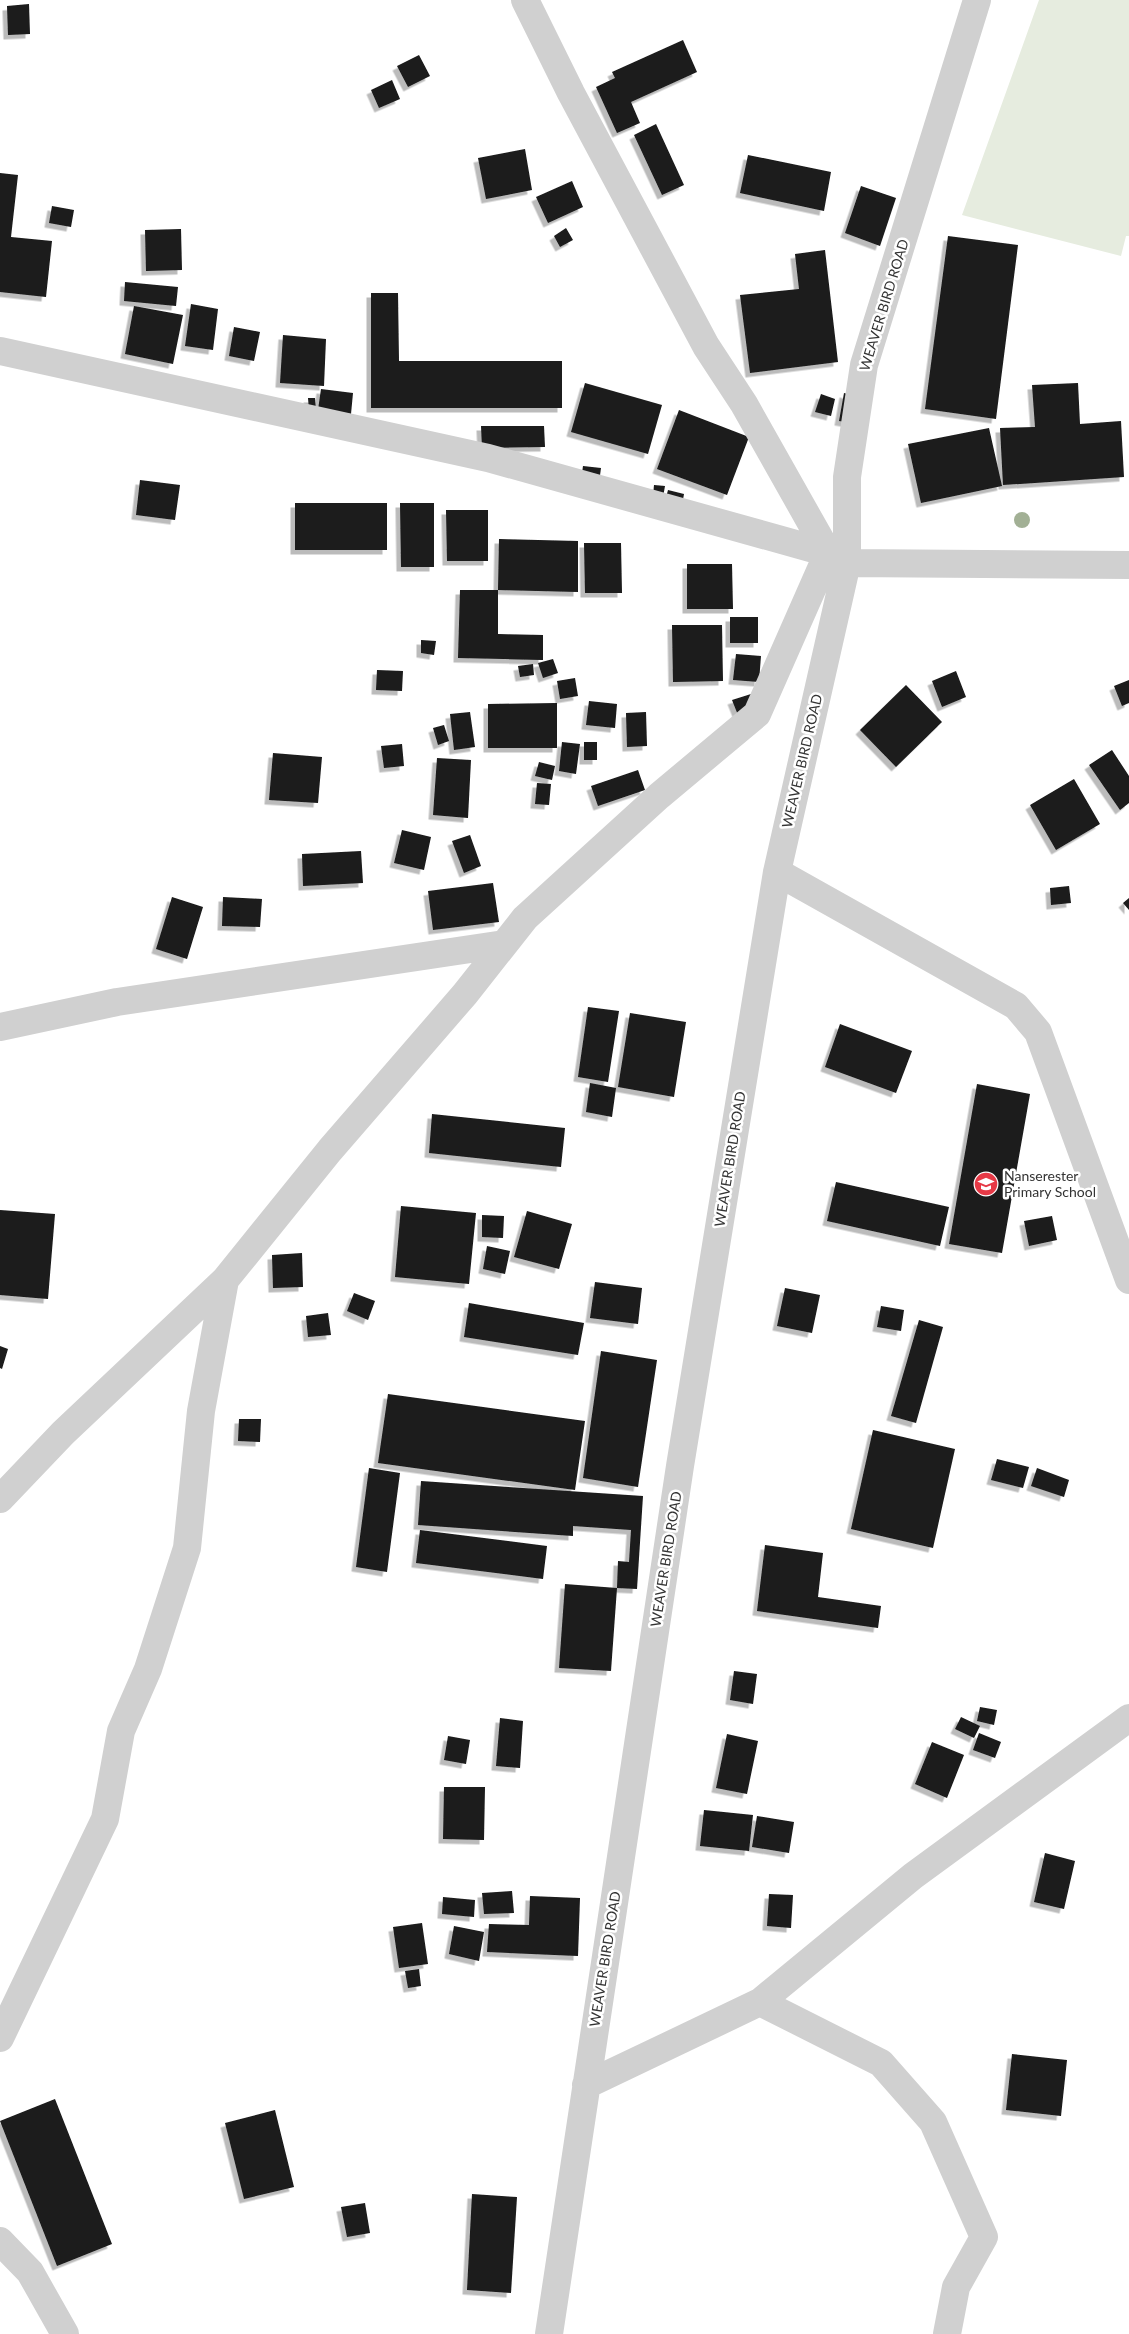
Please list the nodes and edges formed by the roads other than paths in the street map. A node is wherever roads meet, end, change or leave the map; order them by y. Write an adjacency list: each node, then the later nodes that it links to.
1 (525, 0): 4 (street)
2 (977, 0): 4 (street, WEAVER BIRD ROAD)
3 (0, 351): 4 (street)
4 (837, 558): 5 (street); 6 (street, WEAVER BIRD ROAD); 7 (street)
5 (1129, 565)
6 (777, 872): 10 (street); 15 (street, WEAVER BIRD ROAD)
7 (504, 944): 8 (street); 9 (street)
8 (0, 1027)
9 (225, 1280): 11 (street); 14 (street)
10 (1129, 1280)
11 (0, 1499)
12 (1129, 1718): 13 (street)
13 (760, 2002): 15 (street); 19 (street)
14 (0, 2038)
15 (586, 2085): 18 (street, WEAVER BIRD ROAD)
16 (0, 2241): 17 (street)
17 (65, 2334)
18 (549, 2334)
19 (947, 2334)

